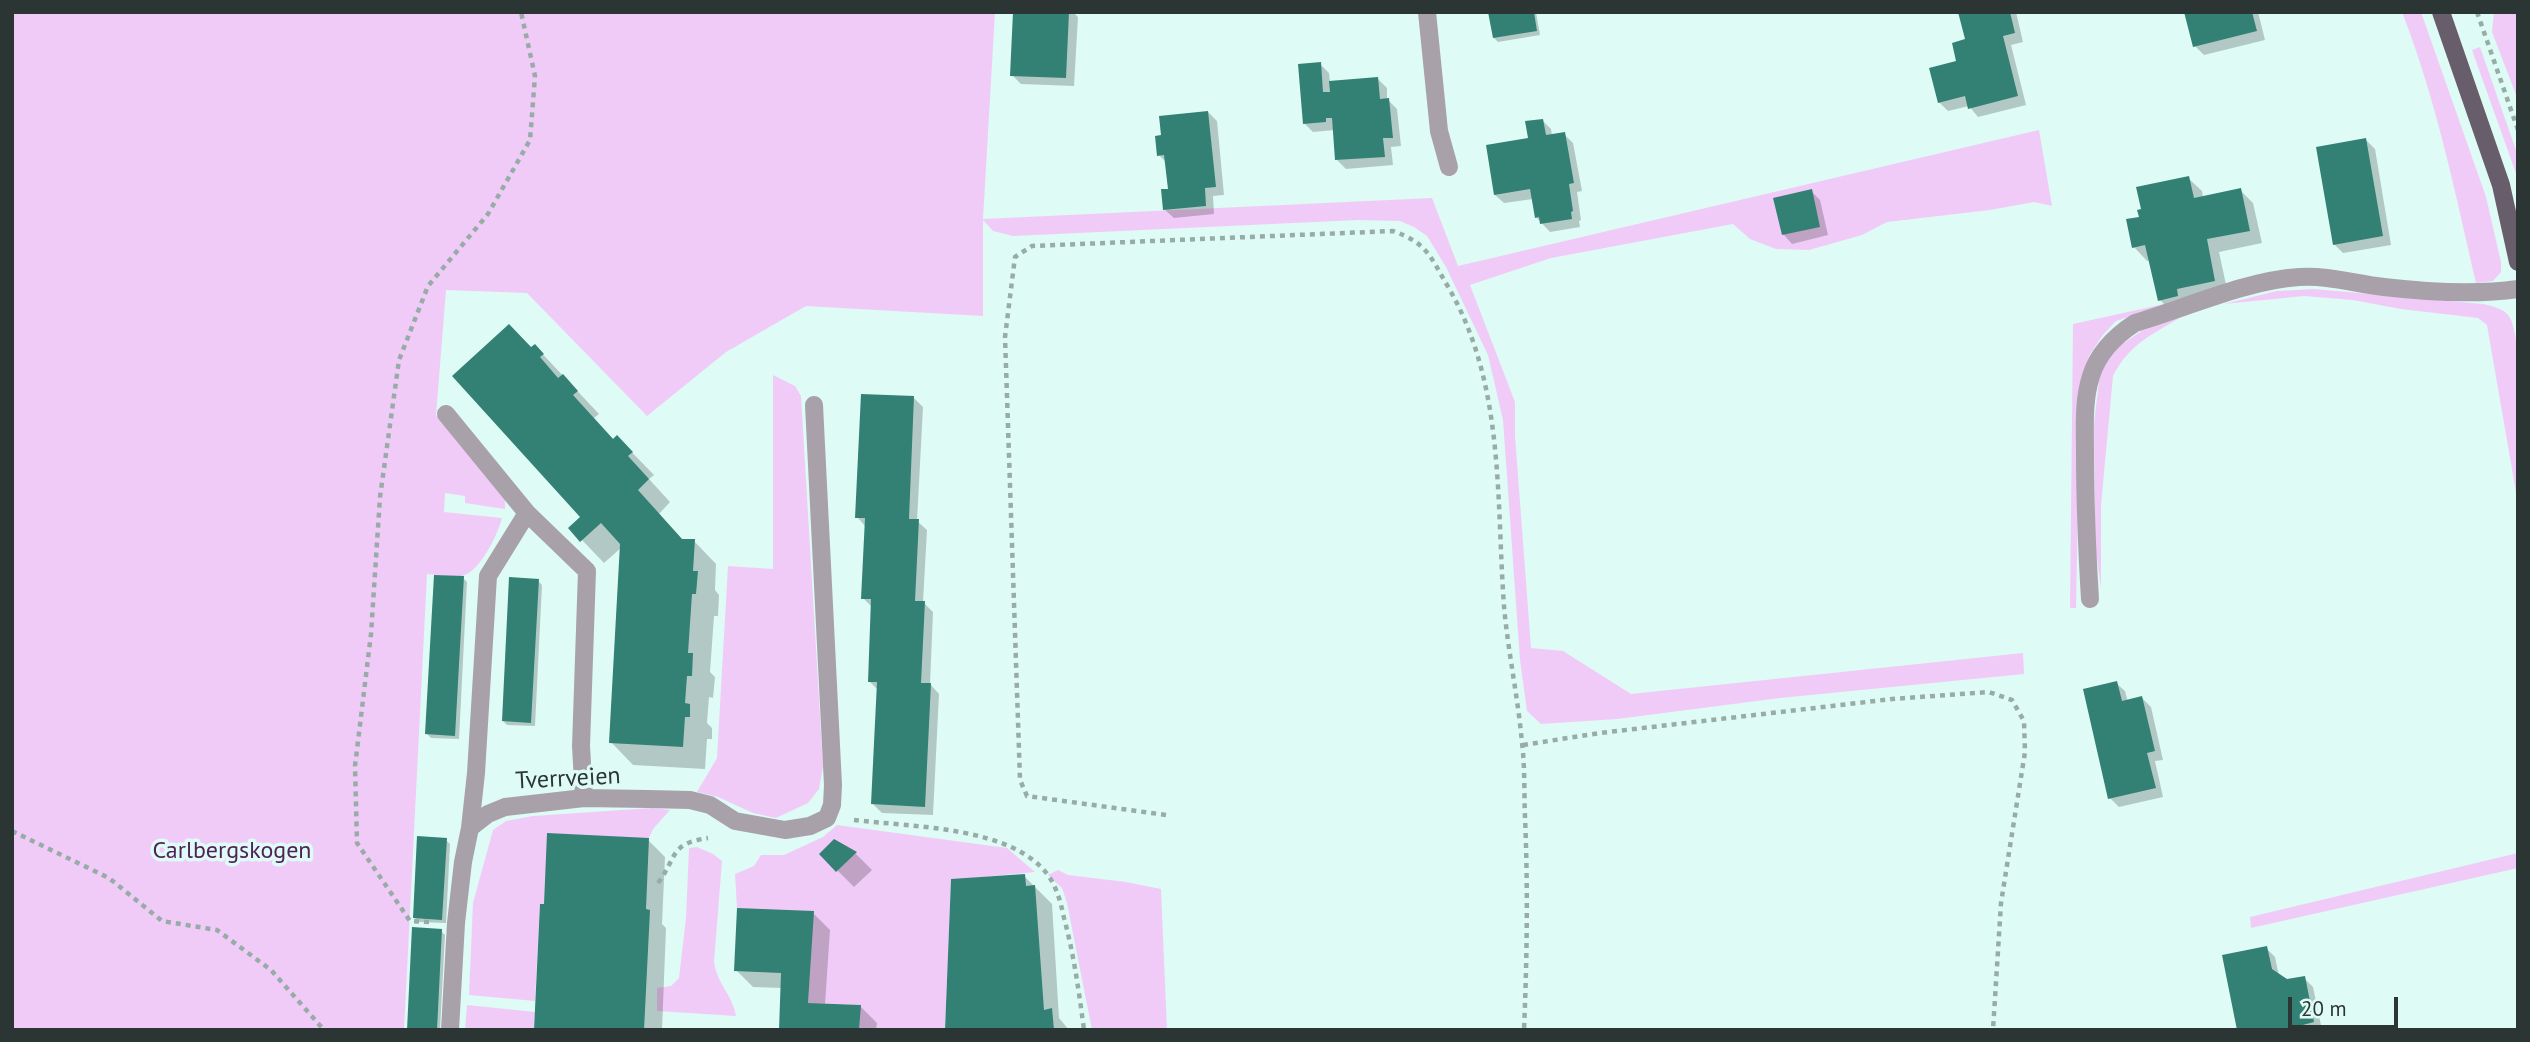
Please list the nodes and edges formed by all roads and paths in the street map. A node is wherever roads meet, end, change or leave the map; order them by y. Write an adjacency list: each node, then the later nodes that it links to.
1 (521, 12): 21 (path)
2 (1427, 12): 6 (street)
3 (2477, 12): 5 (path)
4 (2445, 14): 7 (main road)
5 (2518, 130)
6 (1449, 167)
7 (2518, 262)
8 (2518, 289): 12 (street)
9 (814, 405): 16 (street)
10 (446, 414): 11 (street)
11 (527, 513): 14 (street); 18 (street)
12 (2090, 598)
13 (1523, 745): 15 (path); 25 (path); 26 (path)
14 (584, 799): 17 (street, Tverrveien); 18 (street, Tverrveien)
15 (1166, 815)
16 (827, 818): 17 (street, Tverrveien); 24 (path)
17 (735, 821): 20 (path)
18 (470, 828): 21 (street)
19 (12, 831): 22 (path)
20 (658, 883)
21 (456, 923): 23 (street)
22 (324, 1030)
23 (450, 1030)
24 (1084, 1030)
25 (1524, 1030)
26 (1993, 1030)

